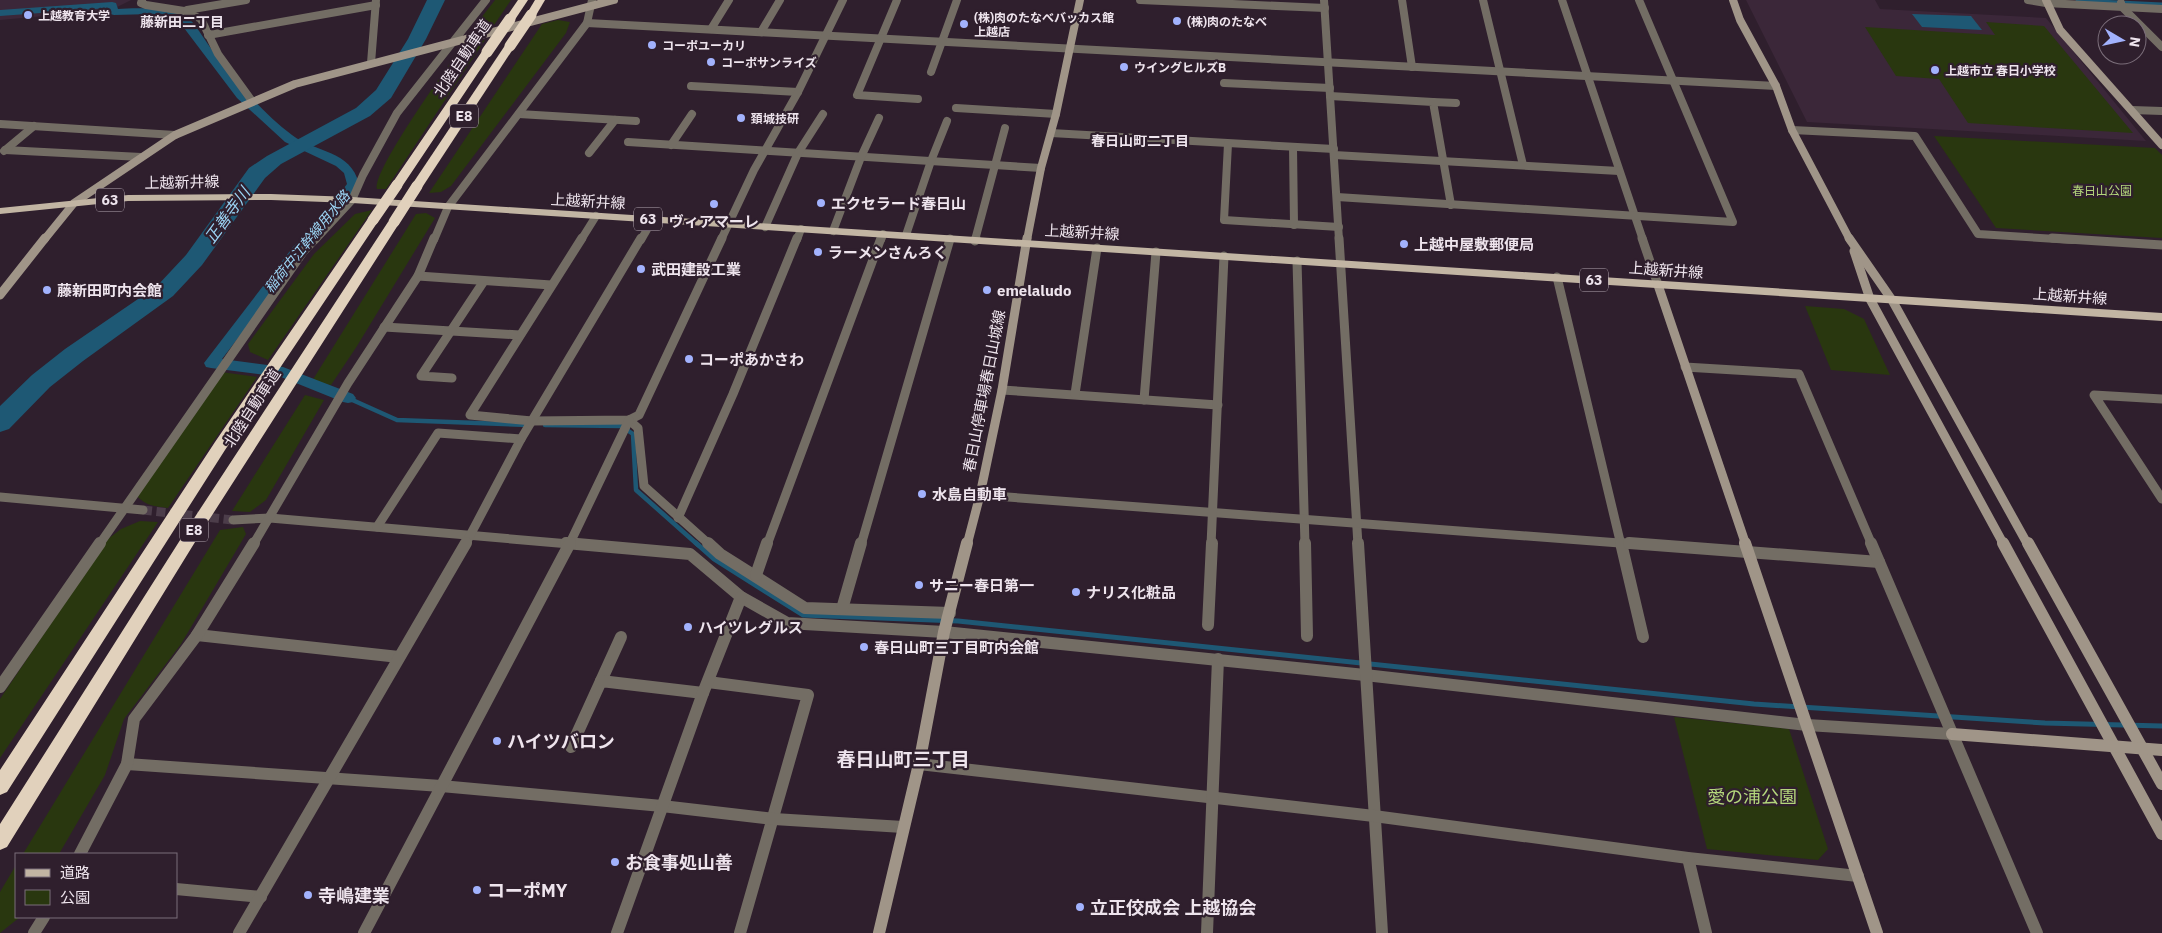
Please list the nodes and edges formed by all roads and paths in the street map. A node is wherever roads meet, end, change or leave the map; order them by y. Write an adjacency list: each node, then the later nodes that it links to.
1 (142, 0): 28 (street)
2 (246, 0): 28 (street)
3 (486, 0): 35 (street)
4 (523, 0): 182 (highway, 北陸自動車道 / E8, bridge)
5 (540, 0): 190 (highway, 北陸自動車道 / E8, bridge)
6 (614, 0): 25 (street)
7 (729, 0): 30 (street)
8 (780, 0): 31 (street)
9 (843, 0): 33 (street)
10 (897, 0): 34 (street)
11 (957, 0): 36 (street)
12 (1080, 0): 38 (street, 春日山停車場春日山城線)
13 (1140, 0): 14 (street)
14 (1166, 0): 23 (street)
15 (1402, 0): 41 (street)
16 (1483, 0): 42 (street)
17 (1562, 0): 44 (street)
18 (1639, 0): 45 (street)
19 (1733, 0): 48 (street)
20 (2028, 0): 21 (street)
21 (2046, 1): 24 (street); 56 (street)
22 (376, 2): 32 (street); 40 (street)
23 (1244, 2): 26 (street)
24 (2121, 3): 27 (street); 37 (street)
25 (591, 4): 29 (street); 35 (street)
26 (1324, 4): 39 (street)
27 (2162, 9)
28 (183, 11): 32 (street)
29 (587, 23): 30 (street); 58 (street)
30 (712, 29): 31 (street)
31 (761, 32): 33 (street)
32 (208, 35): 52 (street)
33 (825, 36): 34 (street); 49 (street)
34 (880, 39): 36 (street); 51 (street)
35 (451, 42): 40 (street); 91 (street)
36 (942, 42): 38 (street); 43 (street)
37 (2162, 47)
38 (1070, 48): 39 (street); 61 (street, 春日山停車場春日山城線)
39 (1328, 62): 41 (street); 50 (street)
40 (371, 63): 52 (street)
41 (1412, 66): 42 (street)
42 (1500, 71): 44 (street); 87 (street)
43 (931, 72)
44 (1588, 76): 45 (street); 89 (street)
45 (1672, 81): 48 (street); 97 (street)
46 (1224, 83): 50 (street)
47 (691, 86): 49 (street)
48 (1776, 86): 69 (street)
49 (798, 92): 78 (street)
50 (1330, 92): 53 (street); 79 (street)
51 (918, 98)
52 (252, 101): 71 (street)
53 (1432, 102): 54 (street); 85 (street)
54 (1456, 103)
55 (956, 108): 61 (street)
56 (2132, 110): 57 (street); 75 (street)
57 (2162, 111)
58 (519, 114): 63 (street); 94 (street)
59 (692, 114): 74 (street)
60 (823, 114): 81 (street)
61 (1056, 114): 70 (street, 春日山停車場春日山城線)
62 (879, 118): 83 (street)
63 (615, 120): 64 (street); 80 (street)
64 (636, 121)
65 (946, 121): 84 (street)
66 (0, 124): 67 (street)
67 (34, 126): 71 (street); 77 (street)
68 (1006, 128): 86 (street)
69 (1792, 130): 107 (street); 111 (street)
70 (1051, 133): 73 (street); 88 (street, 春日山停車場春日山城線)
71 (175, 135): 82 (street)
72 (628, 142): 74 (street)
73 (1228, 144): 76 (street); 100 (street)
74 (671, 145): 78 (street)
75 (2162, 145)
76 (1293, 147): 79 (street); 100 (street)
77 (2, 151): 82 (street)
78 (764, 152): 81 (street); 99 (street)
79 (1334, 152): 85 (street); 90 (street)
80 (589, 153)
81 (798, 153): 83 (street); 101 (street)
82 (141, 157): 92 (street)
83 (861, 157): 84 (street); 104 (street)
84 (931, 161): 86 (street); 106 (street)
85 (1444, 161): 87 (street); 93 (street)
86 (996, 165): 88 (street); 109 (street)
87 (1523, 165): 89 (street)
88 (1041, 168): 110 (street, 春日山停車場春日山城線)
89 (1619, 171): 97 (street)
90 (1337, 197): 93 (street); 102 (street)
91 (352, 200): 92 (main road, 上越新井線 / 63); 94 (main road, 上越新井線 / 63); 142 (street)
92 (74, 204): 95 (main road, 上越新井線 / 63); 122 (street)
93 (1451, 205): 97 (street)
94 (448, 207): 96 (main road, 上越新井線 / 63); 117 (street)
95 (0, 211)
96 (596, 216): 98 (main road, 上越新井線 / 63); 121 (street)
97 (1635, 216): 120 (street)
98 (653, 219): 99 (main road, 上越新井線 / 63); 137 (street)
99 (728, 225): 101 (main road, 上越新井線 / 63); 136 (street)
100 (1294, 225): 102 (street)
101 (765, 227): 103 (main road, 上越新井線 / 63)
102 (1339, 227): 116 (street)
103 (801, 230): 104 (main road, 上越新井線 / 63); 146 (street)
104 (833, 231): 105 (main road, 上越新井線 / 63)
105 (883, 234): 106 (main road, 上越新井線 / 63); 156 (street)
106 (906, 235): 108 (main road, 上越新井線 / 63)
107 (1849, 238): 123 (street); 124 (street)
108 (950, 239): 109 (main road, 上越新井線 / 63); 158 (street)
109 (975, 240): 110 (main road, 上越新井線 / 63)
110 (1026, 244): 112 (main road, 上越新井線 / 63); 131 (street, 春日山停車場春日山城線)
111 (2162, 245)
112 (1098, 248): 113 (main road, 上越新井線 / 63); 132 (street)
113 (1156, 252): 114 (main road, 上越新井線 / 63); 134 (street)
114 (1224, 256): 115 (main road, 上越新井線 / 63); 135 (street)
115 (1297, 261): 116 (main road, 上越新井線 / 63); 147 (street)
116 (1341, 263): 118 (main road, 上越新井線 / 63); 149 (street)
117 (418, 276): 119 (street); 126 (street)
118 (1557, 277): 120 (main road, 上越新井線 / 63); 152 (street)
119 (484, 281): 121 (street); 127 (street)
120 (1658, 284): 123 (main road, 上越新井線 / 63); 129 (street)
121 (551, 285): 128 (street)
122 (0, 295)
123 (1870, 299): 124 (main road, 上越新井線 / 63); 174 (street)
124 (1892, 300): 125 (main road, 上越新井線 / 63); 175 (street)
125 (2162, 317)
126 (384, 327): 127 (street); 145 (street)
127 (451, 330): 128 (street); 130 (street)
128 (520, 335): 137 (street)
129 (1686, 367): 154 (street); 155 (street)
130 (452, 378)
131 (1002, 390): 132 (street); 139 (street, 春日山停車場春日山城線)
132 (1075, 394): 134 (street)
133 (2162, 399): 141 (street)
134 (1144, 400): 135 (street)
135 (1218, 405): 144 (street)
136 (629, 420): 137 (street); 146 (street); 153 (street)
137 (532, 421): 138 (street)
138 (521, 439): 150 (street); 151 (street)
139 (980, 495): 144 (street); 159 (street, 春日山停車場春日山城線)
140 (0, 497): 142 (street)
141 (2162, 499)
142 (124, 510): 143 (street); 170 (street)
143 (143, 510)
144 (1213, 512): 147 (street); 160 (street)
145 (270, 518): 148 (street); 150 (street); 162 (street)
146 (678, 518): 156 (street)
147 (1304, 519): 149 (street); 163 (street)
148 (233, 520)
149 (1357, 523): 152 (street); 168 (street)
150 (377, 527): 151 (street)
151 (471, 535): 153 (street); 166 (street)
152 (1620, 543): 154 (street); 165 (street)
153 (569, 545): 157 (street); 183 (street)
154 (1749, 553): 155 (street); 172 (street)
155 (1879, 562): 173 (street)
156 (756, 575): 158 (street)
157 (741, 597): 161 (street); 171 (street)
158 (842, 609): 159 (street)
159 (950, 613): 161 (street, 春日山停車場春日山城線)
160 (1208, 625)
161 (944, 632): 167 (street); 179 (street, 春日山停車場春日山城線)
162 (197, 635): 166 (street); 178 (street)
163 (1307, 636)
164 (621, 637): 169 (street)
165 (1643, 637)
166 (399, 657): 180 (street)
167 (1218, 659): 168 (street); 184 (street)
168 (1366, 675): 172 (street); 186 (street)
169 (601, 681): 171 (street); 176 (street)
170 (0, 686)
171 (706, 687): 185 (street); 187 (street)
172 (1807, 725): 173 (street); 193 (street)
173 (1952, 734): 174 (street); 207 (street)
174 (2113, 745): 175 (street); 189 (street)
175 (2140, 747): 177 (street); 181 (street)
176 (571, 748)
177 (2162, 750)
178 (127, 764): 180 (street); 191 (street)
179 (920, 764): 184 (street); 188 (street, 春日山停車場春日山城線)
180 (327, 779): 183 (street); 195 (street)
181 (2162, 784)
182 (0, 786)
183 (441, 786): 185 (street); 199 (street)
184 (1211, 798): 186 (street); 203 (street)
185 (662, 806): 187 (street); 200 (street)
186 (1374, 816): 192 (street); 204 (street)
187 (774, 819): 188 (street); 201 (street)
188 (903, 827): 202 (street, 春日山停車場春日山城線)
189 (2162, 834)
190 (0, 841)
191 (81, 853)
192 (1688, 858): 193 (street); 205 (street)
193 (1858, 876): 206 (street)
194 (178, 889): 195 (street)
195 (261, 897): 198 (street)
196 (43, 918): 197 (street)
197 (34, 933)
198 (239, 933)
199 (364, 933)
200 (617, 933)
201 (740, 933)
202 (879, 933)
203 (1208, 933)
204 (1382, 933)
205 (1706, 933)
206 (1877, 933)
207 (2036, 933)

